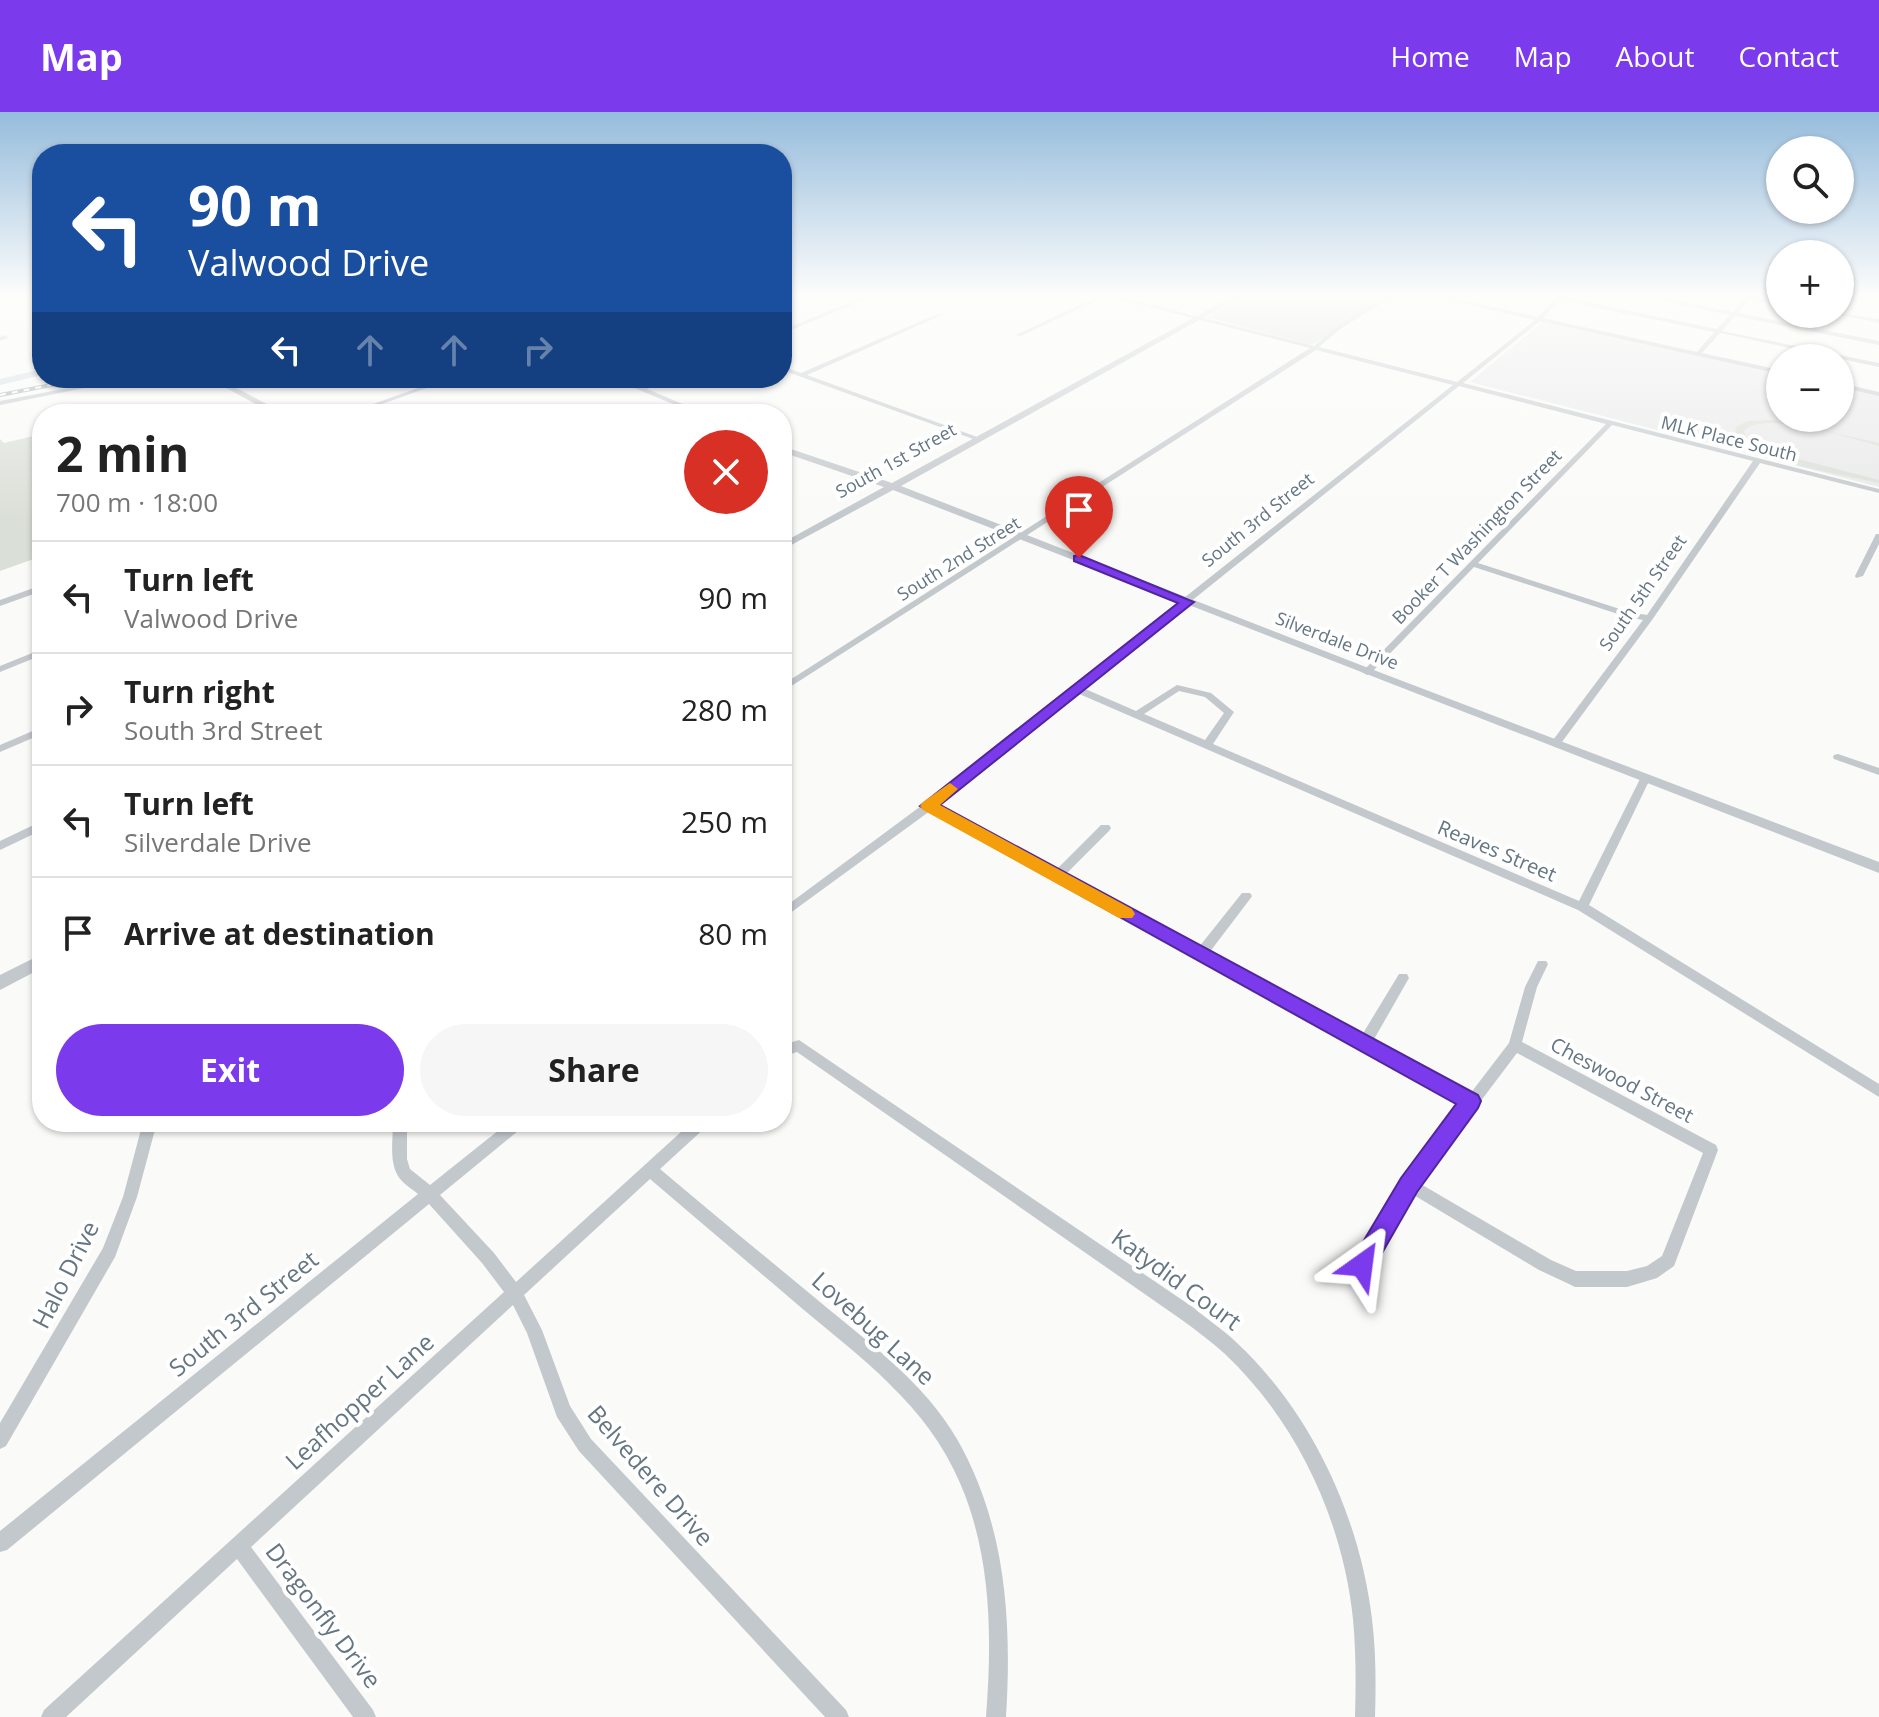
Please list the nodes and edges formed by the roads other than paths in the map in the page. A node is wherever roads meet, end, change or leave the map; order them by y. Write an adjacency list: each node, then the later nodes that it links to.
1 (813, 370): 7 (street)
2 (1104, 370): 22 (street, South 1st Street)
3 (1281, 370): 28 (street, South 2nd Street)
4 (1402, 370): 10 (street, MLK Place South)
5 (1475, 370): 10 (street, South 3rd Street)
6 (792, 372): 7 (street)
7 (801, 375): 22 (street)
8 (32, 376): 9 (main road)
9 (0, 383)
10 (1458, 384): 21 (street, MLK Place South); 33 (street, South 3rd Street)
11 (79, 388): 17 (street)
12 (231, 388): 18 (street)
13 (423, 388): 19 (street)
14 (1854, 388): 16 (street)
15 (642, 389): 20 (street)
16 (1879, 394)
17 (0, 403)
18 (262, 404)
19 (377, 404)
20 (679, 404)
21 (1610, 423): 24 (street, MLK Place South); 30 (street, Booker T Washington Street)
22 (978, 439): 25 (street, South 1st Street)
23 (792, 452): 25 (street, Silverdale Drive)
24 (1758, 460): 26 (street, MLK Place South); 35 (street, South 5th Street)
25 (892, 486): 28 (street, Silverdale Drive); 29 (street, South 1st Street)
26 (1879, 491)
27 (1879, 536): 31 (street)
28 (1024, 537): 33 (street, Silverdale Drive); 39 (street, South 2nd Street)
29 (792, 541)
30 (1473, 564): 35 (street); 38 (street, Booker T Washington Street)
31 (1859, 576)
32 (32, 592): 34 (street)
33 (1188, 602): 38 (street, Silverdale Drive); 40 (street, South 3rd Street)
34 (0, 603)
35 (1649, 618): 43 (street, South 5th Street)
36 (32, 656): 37 (street)
37 (0, 669)
38 (1367, 672): 43 (street, Silverdale Drive)
39 (792, 683)
40 (1077, 689): 41 (street, Reaves Street); 49 (street, South 3rd Street)
41 (1137, 715): 44 (street, Reaves Street); 44 (street)
42 (32, 735): 45 (street)
43 (1555, 744): 48 (street, Silverdale Drive)
44 (1206, 746): 56 (street, Reaves Street)
45 (0, 749)
46 (1838, 757): 47 (street)
47 (1879, 772)
48 (1645, 779): 53 (street, Silverdale Drive); 56 (street)
49 (929, 806): 54 (street); 57 (street, South 3rd Street)
50 (1105, 828): 54 (street)
51 (32, 830): 52 (street)
52 (0, 846)
53 (1879, 868)
54 (1056, 877): 58 (street)
55 (1246, 896): 58 (street)
56 (1582, 907): 66 (street, Reaves Street)
57 (792, 908)
58 (1201, 954): 63 (street)
59 (1542, 964): 64 (street)
60 (32, 965): 62 (street)
61 (1403, 978): 63 (street)
62 (0, 983)
63 (1364, 1044): 67 (street)
64 (1515, 1045): 67 (street); 73 (street, Cheswood Street)
65 (792, 1048): 84 (street, Katydid Court)
66 (1879, 1091)
67 (1471, 1101): 73 (street)
68 (147, 1132): 77 (street, Halo Drive)
69 (400, 1132): 74 (street, Belvedere Drive)
70 (506, 1132): 74 (street, South 3rd Street)
71 (691, 1132): 72 (street, Leafhopper Lane)
72 (650, 1170): 76 (street, Leafhopper Lane); 83 (street, Lovebug Lane)
73 (1409, 1185): 75 (street)
74 (429, 1194): 76 (street, Belvedere Drive); 78 (street, South 3rd Street)
75 (1362, 1265)
76 (515, 1293): 79 (street, Leafhopper Lane); 82 (street, Belvedere Drive)
77 (0, 1440)
78 (0, 1543)
79 (238, 1545): 80 (street, Leafhopper Lane); 81 (street, Dragonfly Drive)
80 (51, 1717)
81 (366, 1717)
82 (839, 1717)
83 (996, 1717)
84 (1365, 1717)

